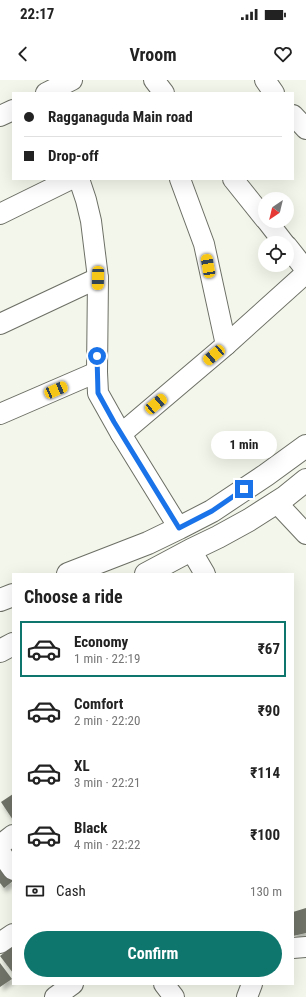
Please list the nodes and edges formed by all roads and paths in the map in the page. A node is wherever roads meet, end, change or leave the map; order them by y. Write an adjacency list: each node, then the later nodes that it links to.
1 (40, 80): 5 (street)
2 (72, 80): 6 (street)
3 (154, 80): 7 (street)
4 (264, 80): 8 (street)
5 (46, 92)
6 (48, 92)
7 (163, 92)
8 (273, 92)
9 (12, 110): 10 (street)
10 (0, 116)
11 (294, 116): 12 (street)
12 (306, 129)
13 (69, 180): 18 (street)
14 (79, 180): 24 (street)
15 (180, 180): 26 (street)
16 (234, 180): 17 (street)
17 (258, 210)
18 (0, 214)
19 (272, 228): 20 (street)
20 (279, 236)
21 (294, 255): 22 (street)
22 (306, 270)
23 (306, 273): 26 (street)
24 (98, 278): 25 (street); 27 (street)
25 (0, 324)
26 (226, 345): 29 (street)
27 (97, 372): 28 (street); 29 (street)
28 (0, 414)
29 (121, 434): 33 (street)
30 (306, 446): 33 (main road)
31 (306, 480): 32 (main road)
32 (276, 502): 34 (street); 35 (main road)
33 (179, 528): 36 (main road)
34 (306, 534)
35 (191, 550): 37 (main road); 38 (street)
36 (71, 573)
37 (148, 573)
38 (204, 573)
39 (12, 595): 40 (main road)
40 (0, 600)
41 (12, 645): 42 (main road)
42 (0, 651)
43 (12, 837): 44 (street)
44 (0, 845)
45 (0, 852): 46 (street)
46 (12, 869)
47 (12, 935): 48 (street)
48 (0, 943)
49 (306, 947): 50 (street)
50 (294, 948)
51 (72, 985): 52 (street)
52 (55, 997)

